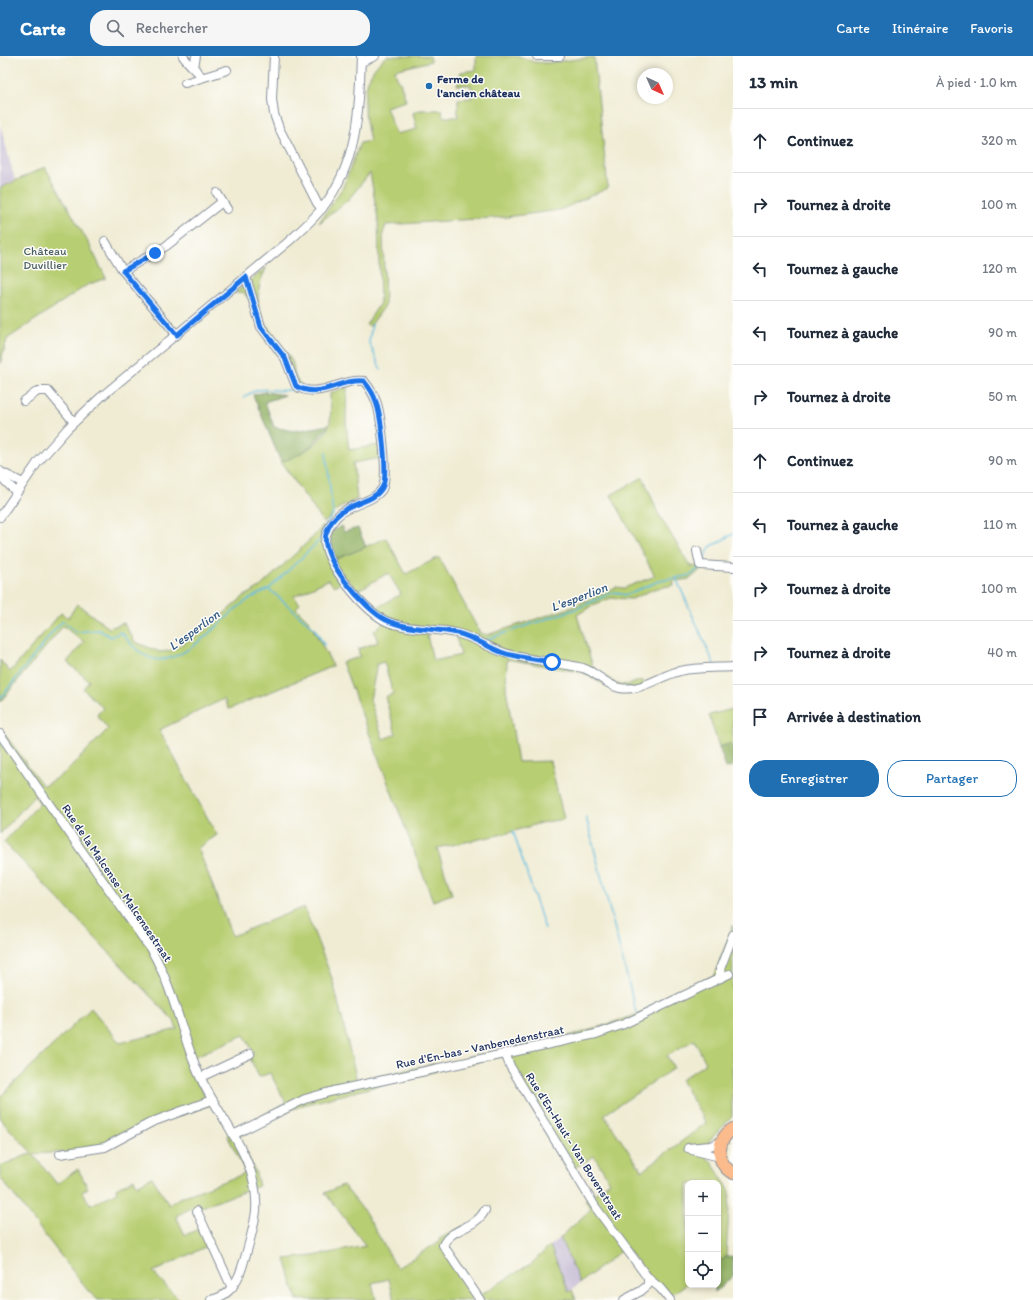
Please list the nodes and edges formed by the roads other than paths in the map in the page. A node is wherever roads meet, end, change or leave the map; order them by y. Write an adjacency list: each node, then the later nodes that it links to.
1 (183, 56): 8 (street)
2 (196, 56): 8 (street)
3 (274, 56): 15 (street)
4 (375, 56): 7 (street)
5 (537, 56): 6 (street)
6 (560, 56)
7 (361, 59): 15 (street)
8 (194, 67): 10 (street)
9 (227, 70): 10 (street)
10 (201, 76): 11 (street)
11 (185, 83)
12 (217, 193): 13 (street)
13 (222, 202): 14 (street); 17 (street)
14 (227, 209)
15 (322, 209): 18 (street)
16 (105, 241): 17 (street)
17 (123, 271): 19 (street)
18 (246, 277): 19 (street); 28 (street)
19 (177, 335): 21 (street)
20 (23, 401): 21 (street)
21 (74, 422): 23 (street)
22 (0, 472): 23 (street); 24 (street)
23 (23, 483): 24 (street)
24 (16, 492): 25 (street)
25 (0, 517)
26 (697, 551): 27 (street)
27 (733, 567)
28 (733, 667)
29 (0, 734): 35 (street, Rue de la Malcense - Malcensestraat)
30 (733, 935): 32 (street)
31 (729, 974): 32 (street, Rue d'En-bas - Vanbenedenstraat)
32 (720, 977): 33 (street, Rue d'En-bas - Vanbenedenstraat)
33 (505, 1053): 38 (street, Rue d'En-bas - Vanbenedenstraat); 45 (street, Rue d'En-Haut - Van Bovenstraat)
34 (250, 1054): 35 (street)
35 (201, 1077): 36 (street, Rue de la Malcense - Malcensestraat)
36 (212, 1100): 38 (street, Rue de la Malcense - Malcensestraat); 40 (street)
37 (733, 1129): 39 (highway)
38 (233, 1135): 46 (street, Rue de la Malcense - Malcensestraat)
39 (721, 1142): 41 (highway); 41 (street)
40 (60, 1154)
41 (720, 1157): 42 (highway)
42 (732, 1175)
43 (485, 1210): 48 (street)
44 (197, 1211): 46 (street)
45 (648, 1278): 49 (street); 50 (street, Rue d'En-Haut - Van Bovenstraat)
46 (232, 1288): 47 (street, Rue de la Malcense - Malcensestraat)
47 (212, 1300)
48 (480, 1300)
49 (624, 1300)
50 (670, 1300)

